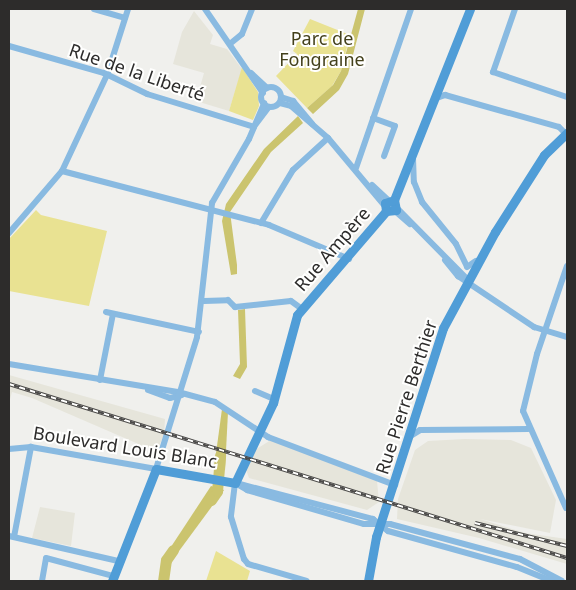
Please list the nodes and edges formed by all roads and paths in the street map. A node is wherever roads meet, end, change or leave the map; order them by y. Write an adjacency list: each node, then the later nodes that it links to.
1 (94, 9): 8 (street)
2 (128, 9): 8 (street)
3 (205, 9): 9 (street)
4 (252, 9): 9 (street)
5 (411, 9): 17 (street)
6 (470, 9): 14 (street, Rue Ampère)
7 (515, 9): 13 (street)
8 (125, 18): 11 (street)
9 (231, 43): 12 (street)
10 (9, 46): 11 (street, Rue de la Liberté)
11 (108, 75): 18 (street, Rue de la Liberté); 24 (street)
12 (265, 90): 15 (street); 16 (street)
13 (567, 97)
14 (434, 99): 19 (street); 21 (street, Rue Ampère)
15 (280, 100): 16 (street); 20 (street)
16 (266, 105): 18 (street)
17 (373, 118): 22 (street); 23 (street)
18 (254, 127): 26 (street)
19 (566, 133): 29 (street, Rue Pierre Berthier)
20 (328, 138): 23 (street); 27 (street)
21 (414, 152): 25 (street, Rue Ampère); 29 (street)
22 (384, 156)
23 (356, 168): 25 (street)
24 (62, 171): 26 (street); 28 (street)
25 (391, 206): 30 (street, Rue Ampère); 32 (street)
26 (211, 211): 27 (street); 33 (street)
27 (261, 223): 30 (street)
28 (9, 233)
29 (479, 257): 32 (street, Rue Pierre Berthier)
30 (349, 259): 34 (street, Rue Ampère)
31 (567, 266): 36 (street)
32 (468, 280): 36 (street); 45 (street, Rue Pierre Berthier)
33 (204, 301): 34 (street, Rue Ampère); 35 (street)
34 (302, 309): 42 (street, Rue Ampère)
35 (198, 332): 39 (street); 41 (street)
36 (544, 332): 37 (street); 44 (street)
37 (567, 337)
38 (9, 364): 39 (street)
39 (100, 380): 41 (street)
40 (254, 391): 42 (street)
41 (182, 395): 43 (street); 48 (street)
42 (274, 399): 43 (street, Rue Ampère)
43 (259, 428): 49 (street, Rue Ampère); 50 (street)
44 (528, 429): 45 (street); 51 (street)
45 (408, 436): 50 (street, Rue Pierre Berthier)
46 (31, 447): 47 (street, Boulevard Louis Blanc); 48 (street, Boulevard Louis Blanc); 53 (street)
47 (9, 449)
48 (156, 470): 49 (street, Boulevard Louis Blanc); 56 (street)
49 (235, 483): 54 (street, Boulevard Louis Blanc); 60 (street)
50 (394, 484): 54 (street, Rue Pierre Berthier)
51 (567, 507)
52 (9, 514): 53 (street)
53 (18, 516): 55 (street)
54 (380, 525): 57 (street, Boulevard Louis Blanc); 61 (street, Rue Pierre Berthier)
55 (11, 537): 56 (street)
56 (118, 561): 58 (street)
57 (544, 576): 62 (street, Boulevard Louis Blanc); 63 (street, Boulevard Louis Blanc)
58 (113, 579): 59 (street)
59 (42, 581)
60 (307, 581)
61 (368, 581)
62 (551, 581)
63 (562, 581)

